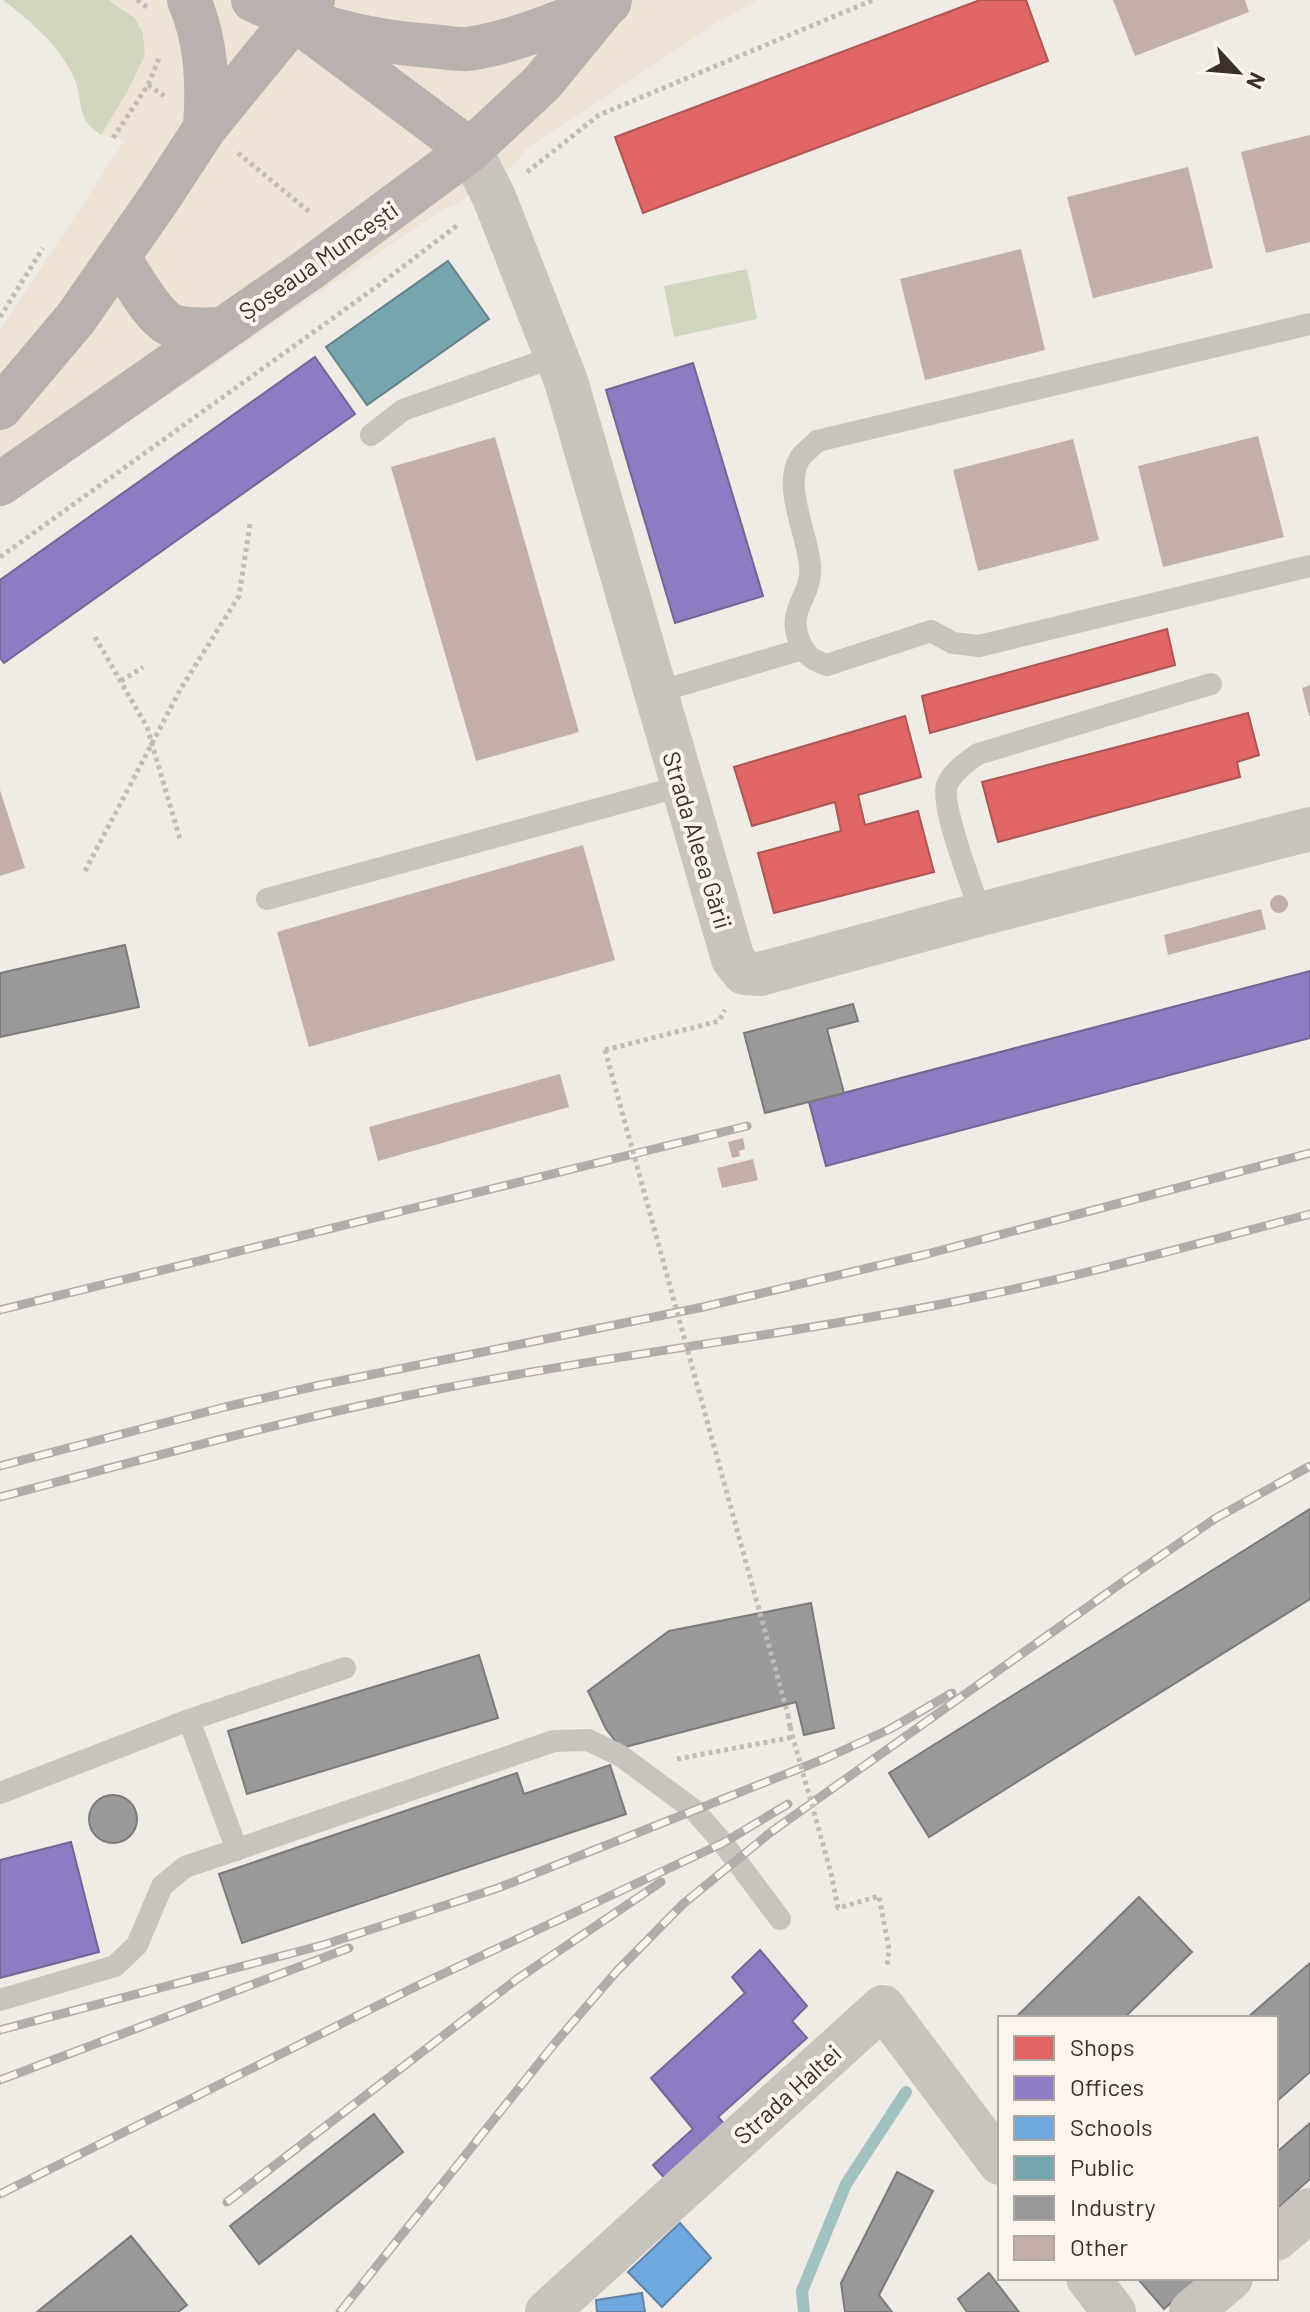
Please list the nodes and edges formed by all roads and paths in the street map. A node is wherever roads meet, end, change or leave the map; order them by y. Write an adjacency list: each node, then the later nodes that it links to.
1 (137, 0): 5 (path)
2 (253, 0): 6 (main road)
3 (873, 0): 13 (path)
4 (611, 1): 6 (main road); 12 (main road, Șoseaua Muncești)
5 (170, 5): 11 (main road)
6 (303, 9): 11 (main road); 12 (main road)
7 (161, 51): 8 (path)
8 (148, 85): 9 (path); 10 (path)
9 (164, 96)
10 (113, 138)
11 (219, 139): 14 (path); 16 (main road)
12 (470, 150): 13 (street, Strada Aleea Gării); 19 (main road, Șoseaua Muncești)
13 (494, 197): 20 (street, Strada Aleea Gării); 25 (path)
14 (312, 214)
15 (43, 248): 17 (path)
16 (118, 257): 19 (main road); 21 (main road)
17 (0, 317)
18 (1310, 324): 28 (lane)
19 (220, 329): 23 (main road, Șoseaua Muncești)
20 (557, 356): 22 (lane); 32 (street, Strada Aleea Gării)
21 (0, 408)
22 (371, 435)
23 (0, 484)
24 (250, 524): 33 (path)
25 (0, 557)
26 (1310, 566): 28 (lane)
27 (95, 637): 30 (path)
28 (803, 649): 32 (lane)
29 (143, 667): 30 (path)
30 (121, 681): 33 (path)
31 (1211, 684): 39 (lane)
32 (654, 693): 34 (street, Strada Aleea Gării)
33 (152, 743): 36 (path); 37 (path)
34 (682, 786): 38 (lane); 40 (street, Strada Aleea Gării)
35 (1310, 829): 39 (street)
36 (180, 839)
37 (85, 871)
38 (267, 899)
39 (981, 914): 40 (street)
40 (744, 973): 43 (path, bridge)
41 (345, 1668): 42 (lane)
42 (189, 1720): 45 (lane); 46 (lane)
43 (794, 1737): 44 (path); 48 (path, bridge)
44 (666, 1761)
45 (0, 1793)
46 (237, 1850): 47 (lane); 49 (lane)
47 (780, 1919)
48 (889, 1949)
49 (0, 2000)
50 (998, 2160): 55 (street, Strada Haltei)
51 (1310, 2210): 52 (street)
52 (1278, 2237)
53 (1090, 2280): 56 (street)
54 (1229, 2280): 57 (street)
55 (547, 2312)
56 (1114, 2312)
57 (1191, 2312)

